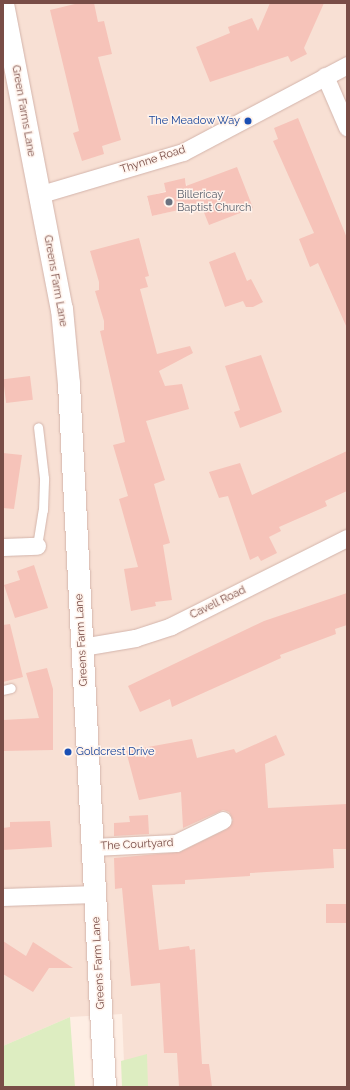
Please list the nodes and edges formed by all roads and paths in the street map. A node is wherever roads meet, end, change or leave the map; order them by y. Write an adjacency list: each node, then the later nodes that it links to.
1 (3, 4): 2 (street, Green Farms Lane)
2 (9, 60): 6 (street, Green Farms Lane)
3 (347, 65): 4 (street, Thynne Road)
4 (325, 76): 5 (street); 6 (street, Thynne Road)
5 (347, 127)
6 (38, 194): 11 (street, Greens Farm Lane)
7 (38, 427): 9 (lane)
8 (347, 538): 11 (street, Cavell Road)
9 (37, 546): 10 (street)
10 (3, 547)
11 (82, 648): 13 (street, Greens Farm Lane)
12 (223, 820): 13 (street, The Courtyard)
13 (93, 847): 14 (street, Greens Farm Lane)
14 (95, 894): 15 (street); 16 (street, Greens Farm Lane)
15 (3, 897)
16 (105, 1087)

